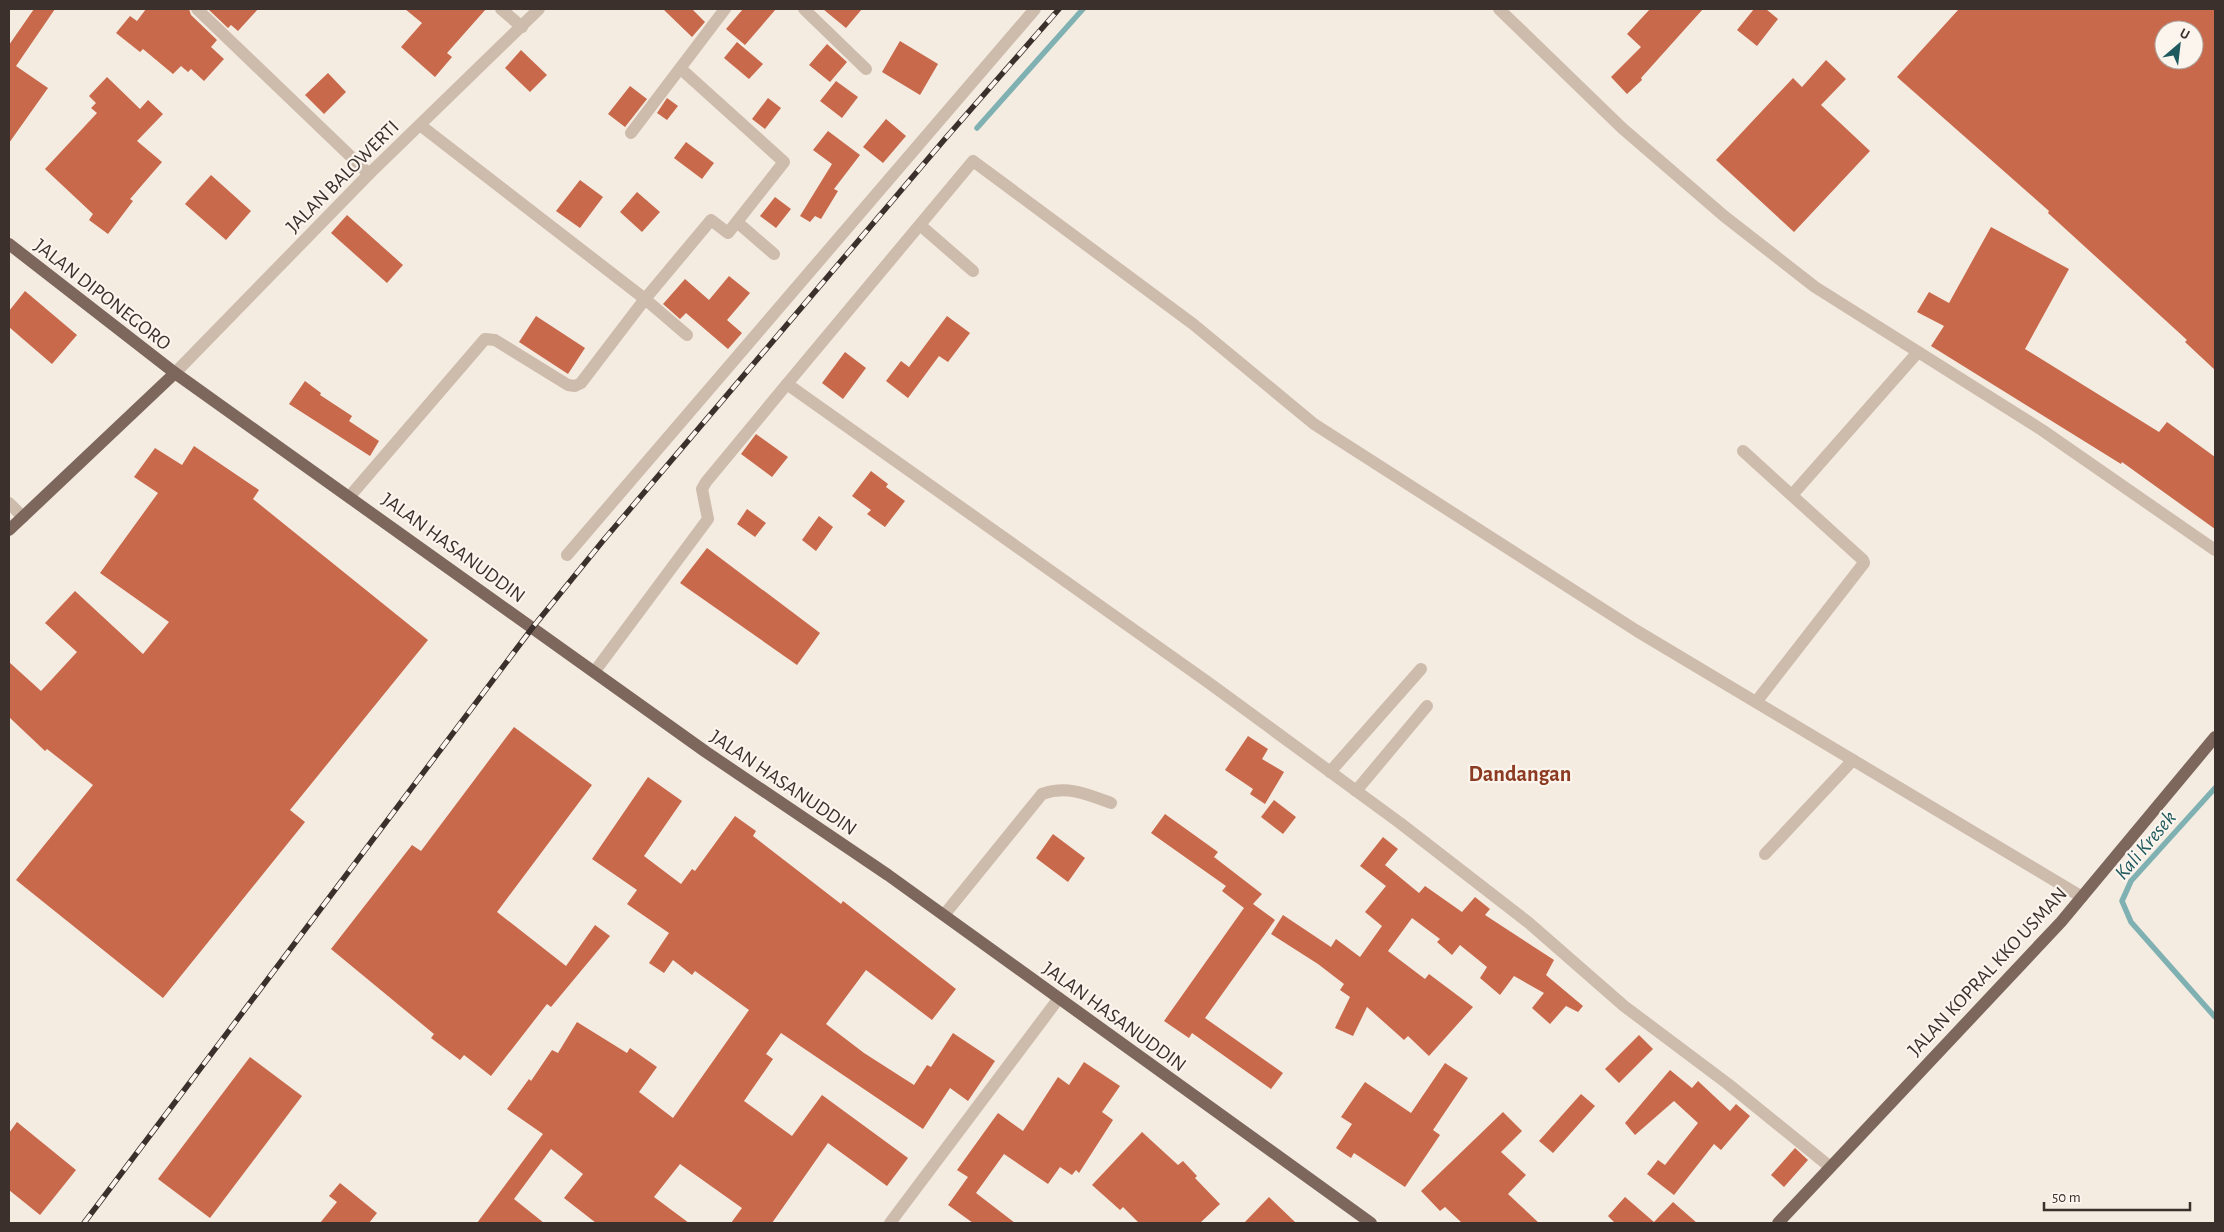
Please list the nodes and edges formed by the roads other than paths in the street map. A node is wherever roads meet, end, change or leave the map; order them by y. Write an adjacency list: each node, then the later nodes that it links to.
1 (197, 9): 13 (street)
2 (501, 9): 8 (street)
3 (539, 9): 8 (street, JALAN BALOWERTI)
4 (725, 9): 9 (street)
5 (804, 9): 10 (street)
6 (1035, 9): 31 (street)
7 (1499, 9): 21 (street)
8 (522, 27): 11 (street, JALAN BALOWERTI)
9 (681, 69): 12 (street); 14 (street)
10 (866, 69)
11 (420, 125): 13 (street, JALAN BALOWERTI); 19 (street)
12 (631, 133)
13 (369, 174): 22 (street, JALAN BALOWERTI)
14 (737, 222): 17 (street); 19 (street)
15 (920, 225): 18 (street); 23 (street); 34 (street)
16 (9, 244): 22 (main road, JALAN DIPONEGORO)
17 (774, 254)
18 (974, 270)
19 (645, 298): 20 (street); 26 (street)
20 (687, 334)
21 (1918, 352): 25 (street); 30 (street)
22 (175, 373): 26 (main road, JALAN HASANUDDIN); 28 (main road)
23 (786, 384): 33 (street); 38 (street)
24 (1743, 451): 25 (street)
25 (1792, 495): 34 (street)
26 (350, 496): 33 (main road, JALAN HASANUDDIN)
27 (9, 503): 28 (street)
28 (23, 516): 29 (main road)
29 (9, 530)
30 (2215, 550)
31 (567, 555)
32 (1421, 669): 38 (street)
33 (595, 671): 43 (main road, JALAN HASANUDDIN)
34 (1756, 702): 37 (street)
35 (1427, 706): 39 (street)
36 (2215, 737): 42 (main road, JALAN KOPRAL KKO USMAN)
37 (1853, 760): 41 (street); 42 (street)
38 (1330, 772): 39 (street)
39 (1356, 790): 45 (street)
40 (1111, 803): 43 (street)
41 (1765, 854)
42 (2082, 898): 45 (main road, JALAN KOPRAL KKO USMAN)
43 (944, 915): 44 (main road, JALAN HASANUDDIN)
44 (1059, 998): 46 (street); 47 (main road, JALAN HASANUDDIN)
45 (1829, 1166): 48 (main road, JALAN KOPRAL KKO USMAN)
46 (890, 1223)
47 (1371, 1223)
48 (1778, 1223)

